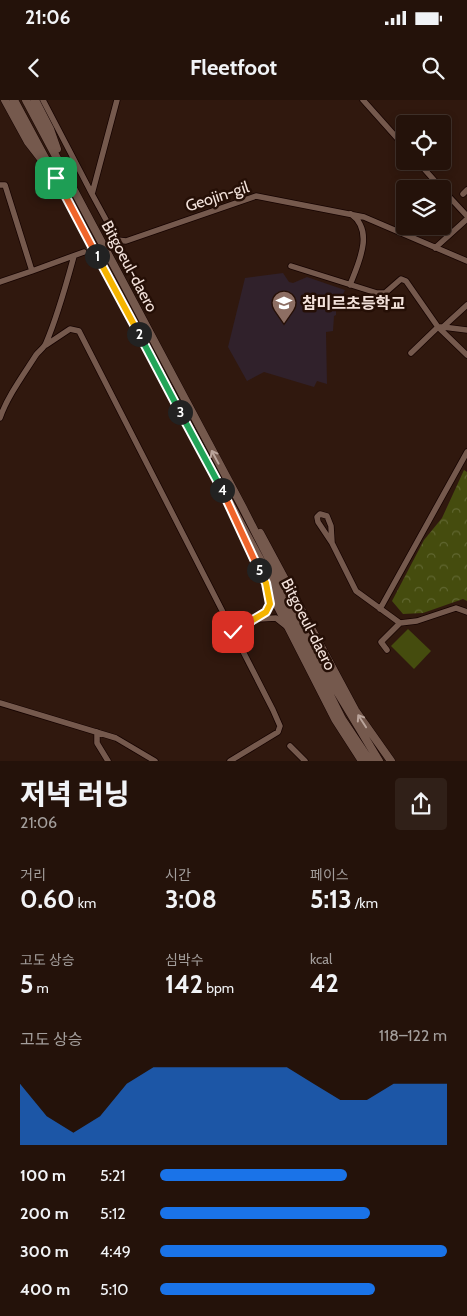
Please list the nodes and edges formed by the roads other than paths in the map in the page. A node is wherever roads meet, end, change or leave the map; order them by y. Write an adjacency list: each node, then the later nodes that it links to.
1 (5, 100): 11 (main road)
2 (14, 100): 11 (main road, Bitgoeul-daero)
3 (26, 100): 10 (main road, Bitgoeul-daero)
4 (36, 100): 10 (main road)
5 (43, 100): 14 (street)
6 (117, 100): 14 (street)
7 (363, 100): 8 (street)
8 (396, 137)
9 (425, 170): 12 (street)
10 (65, 173): 34 (main road, Bitgoeul-daero, one-way to 10)
11 (56, 178): 35 (main road, Bitgoeul-daero)
12 (434, 180)
13 (0, 185): 23 (street)
14 (92, 194): 16 (street, Geojin-gil)
15 (451, 199): 17 (street)
16 (349, 212): 18 (street, Geojin-gil); 25 (street)
17 (467, 218): 18 (street)
18 (435, 248): 21 (street, Geojin-gil)
19 (84, 252): 20 (street)
20 (74, 256): 23 (street); 29 (street)
21 (467, 261)
22 (291, 266): 25 (street)
23 (32, 271): 24 (street)
24 (0, 282)
25 (350, 285): 27 (street)
26 (467, 305): 27 (street)
27 (440, 327): 28 (street); 30 (street); 31 (street)
28 (467, 330)
29 (46, 345): 32 (street); 42 (street)
30 (411, 353)
31 (467, 355)
32 (0, 418)
33 (467, 452): 38 (street)
34 (243, 508): 54 (main road, Bitgoeul-daero); 55 (main road, one-way to 34)
35 (234, 514): 37 (main road); 53 (main road, Bitgoeul-daero)
36 (332, 543): 38 (street)
37 (266, 583): 40 (street); 43 (main road)
38 (380, 609): 41 (street)
39 (467, 612): 41 (street)
40 (256, 620): 42 (street); 43 (street)
41 (400, 623): 44 (street)
42 (233, 632): 50 (street)
43 (294, 637): 52 (main road)
44 (388, 650)
45 (0, 703): 46 (street)
46 (97, 732): 48 (street); 49 (street)
47 (290, 746): 51 (street)
48 (108, 761)
49 (155, 761)
50 (230, 761)
51 (305, 761)
52 (362, 761)
53 (370, 761)
54 (379, 761)
55 (391, 761)

